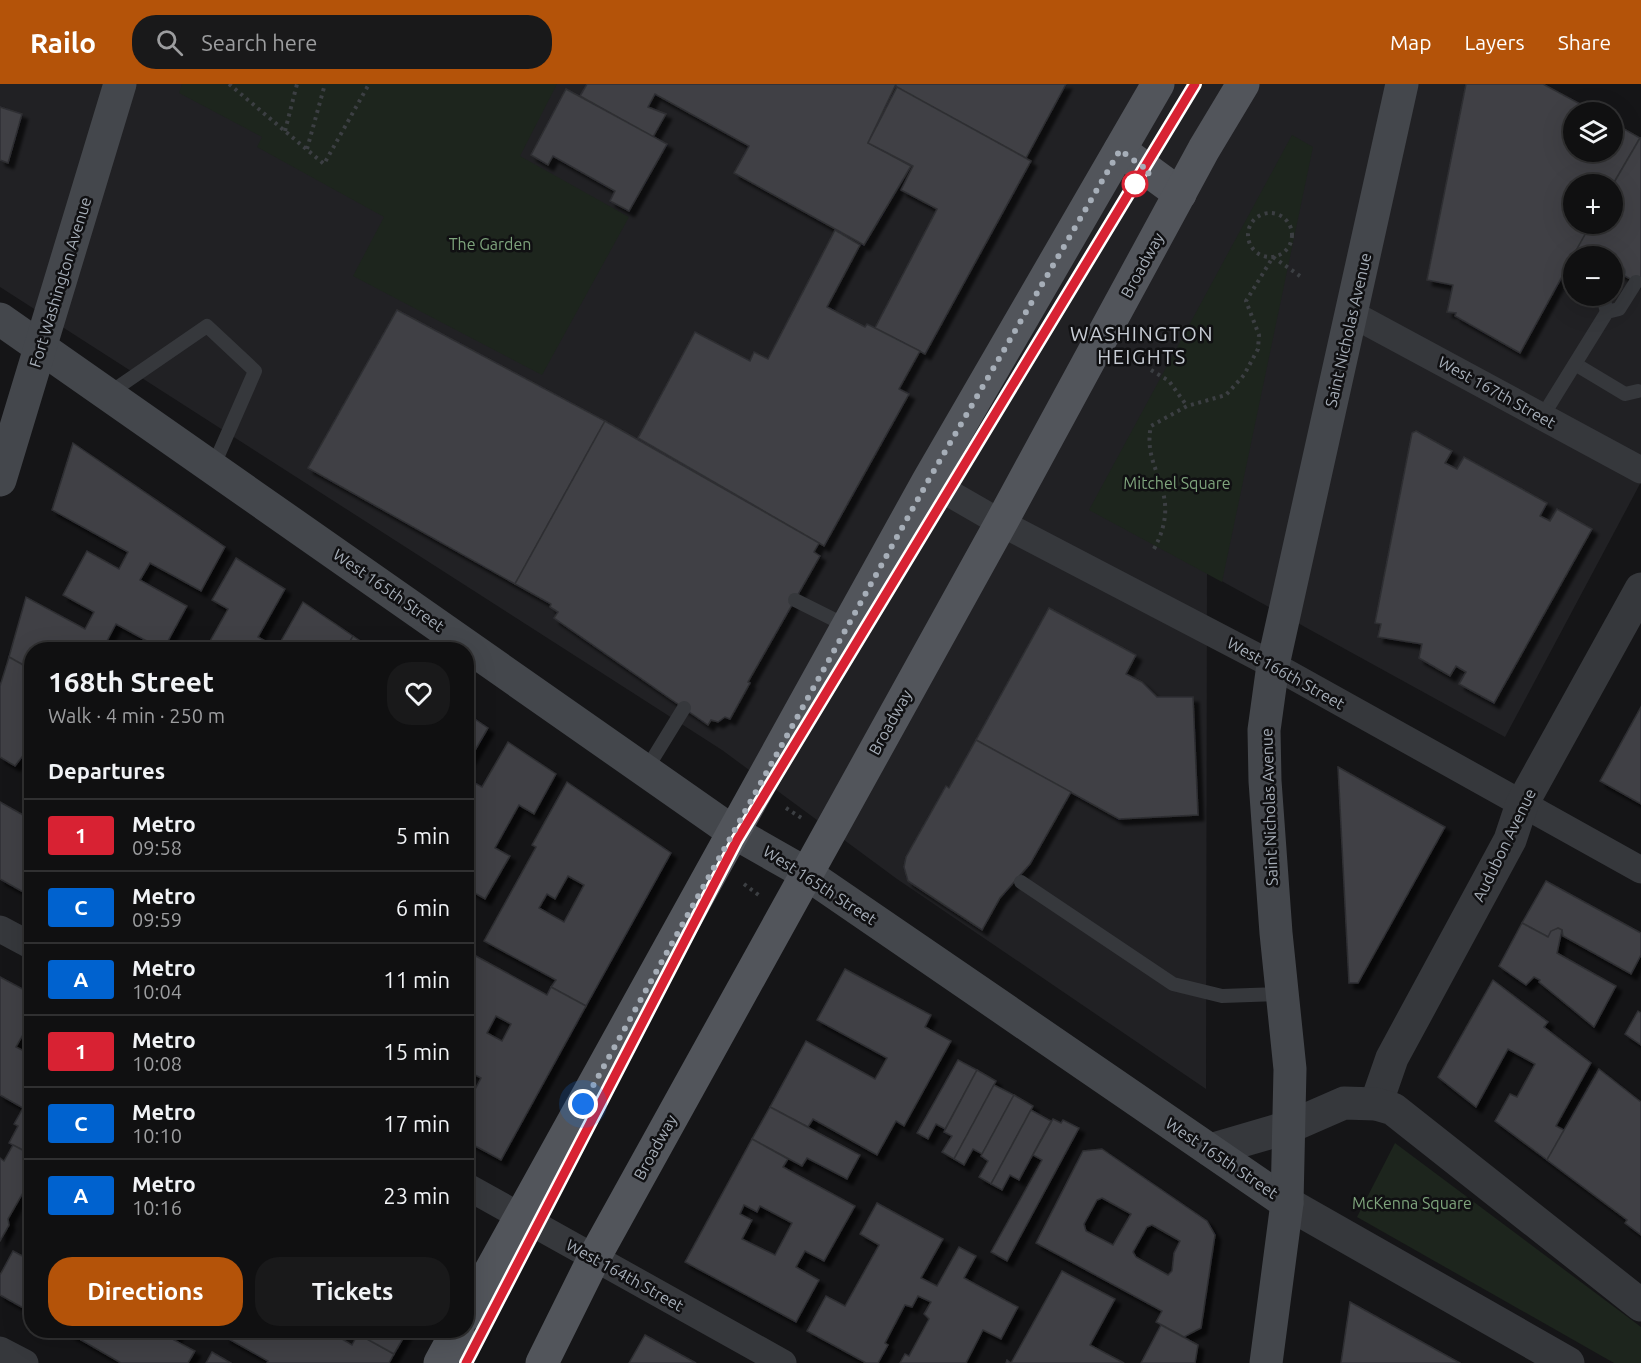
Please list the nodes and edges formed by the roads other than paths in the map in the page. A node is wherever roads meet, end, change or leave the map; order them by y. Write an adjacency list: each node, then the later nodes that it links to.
1 (120, 84): 12 (main road, Fort Washington Avenue)
2 (1158, 84): 5 (main road)
3 (1243, 84): 6 (main road, Broadway)
4 (1402, 84): 10 (main road, Saint Nicholas Avenue)
5 (1120, 150): 6 (main road); 20 (main road)
6 (1180, 194): 21 (main road, Broadway)
7 (1636, 282): 9 (lane)
8 (1605, 306): 9 (lane)
9 (1607, 312): 13 (lane)
10 (1352, 314): 16 (street, West 167th Street); 27 (main road, Saint Nicholas Avenue)
11 (0, 319): 12 (main road, West 165th Street)
12 (40, 346): 15 (main road, West 165th Street); 19 (main road, Fort Washington Avenue)
13 (1575, 364): 14 (lane); 16 (lane)
14 (1638, 391)
15 (108, 394): 17 (main road, West 165th Street); 17 (lane)
16 (1542, 417): 18 (street, West 167th Street)
17 (213, 467): 25 (main road, West 165th Street)
18 (1641, 470)
19 (0, 480)
20 (928, 481): 21 (street, West 166th Street); 24 (main road)
21 (1001, 523): 27 (street, West 166th Street); 33 (main road, Broadway)
22 (1641, 589): 30 (street, Audubon Avenue)
23 (795, 600): 24 (lane)
24 (847, 626): 31 (main road)
25 (463, 642)
26 (474, 650): 29 (main road, West 165th Street)
27 (1273, 665): 30 (street, West 166th Street); 37 (main road, Saint Nicholas Avenue)
28 (684, 708): 29 (lane)
29 (645, 770): 31 (main road, West 165th Street)
30 (1522, 804): 32 (street, West 166th Street); 38 (street, Audubon Avenue)
31 (733, 832): 33 (main road, West 165th Street); 43 (main road)
32 (1641, 870)
33 (807, 874): 40 (main road, West 165th Street); 44 (main road, Broadway)
34 (1021, 882): 37 (lane)
35 (0, 929): 36 (street)
36 (24, 942)
37 (1282, 994): 39 (main road, Saint Nicholas Avenue)
38 (1376, 1104): 39 (street); 46 (street)
39 (1289, 1127): 40 (street); 42 (main road, Saint Nicholas Avenue)
40 (1210, 1150): 42 (main road, West 165th Street)
41 (474, 1190): 43 (street, West 164th Street)
42 (1287, 1203): 53 (main road, Saint Nicholas Avenue); 54 (street, West 165th Street)
43 (521, 1216): 44 (street, West 164th Street); 45 (main road)
44 (594, 1258): 51 (main road, Broadway); 52 (street, West 164th Street)
45 (474, 1301)
46 (1641, 1305)
47 (454, 1338): 50 (main road)
48 (0, 1350): 49 (street)
49 (25, 1363)
50 (440, 1363)
51 (542, 1363)
52 (783, 1363)
53 (1266, 1363)
54 (1568, 1363)

